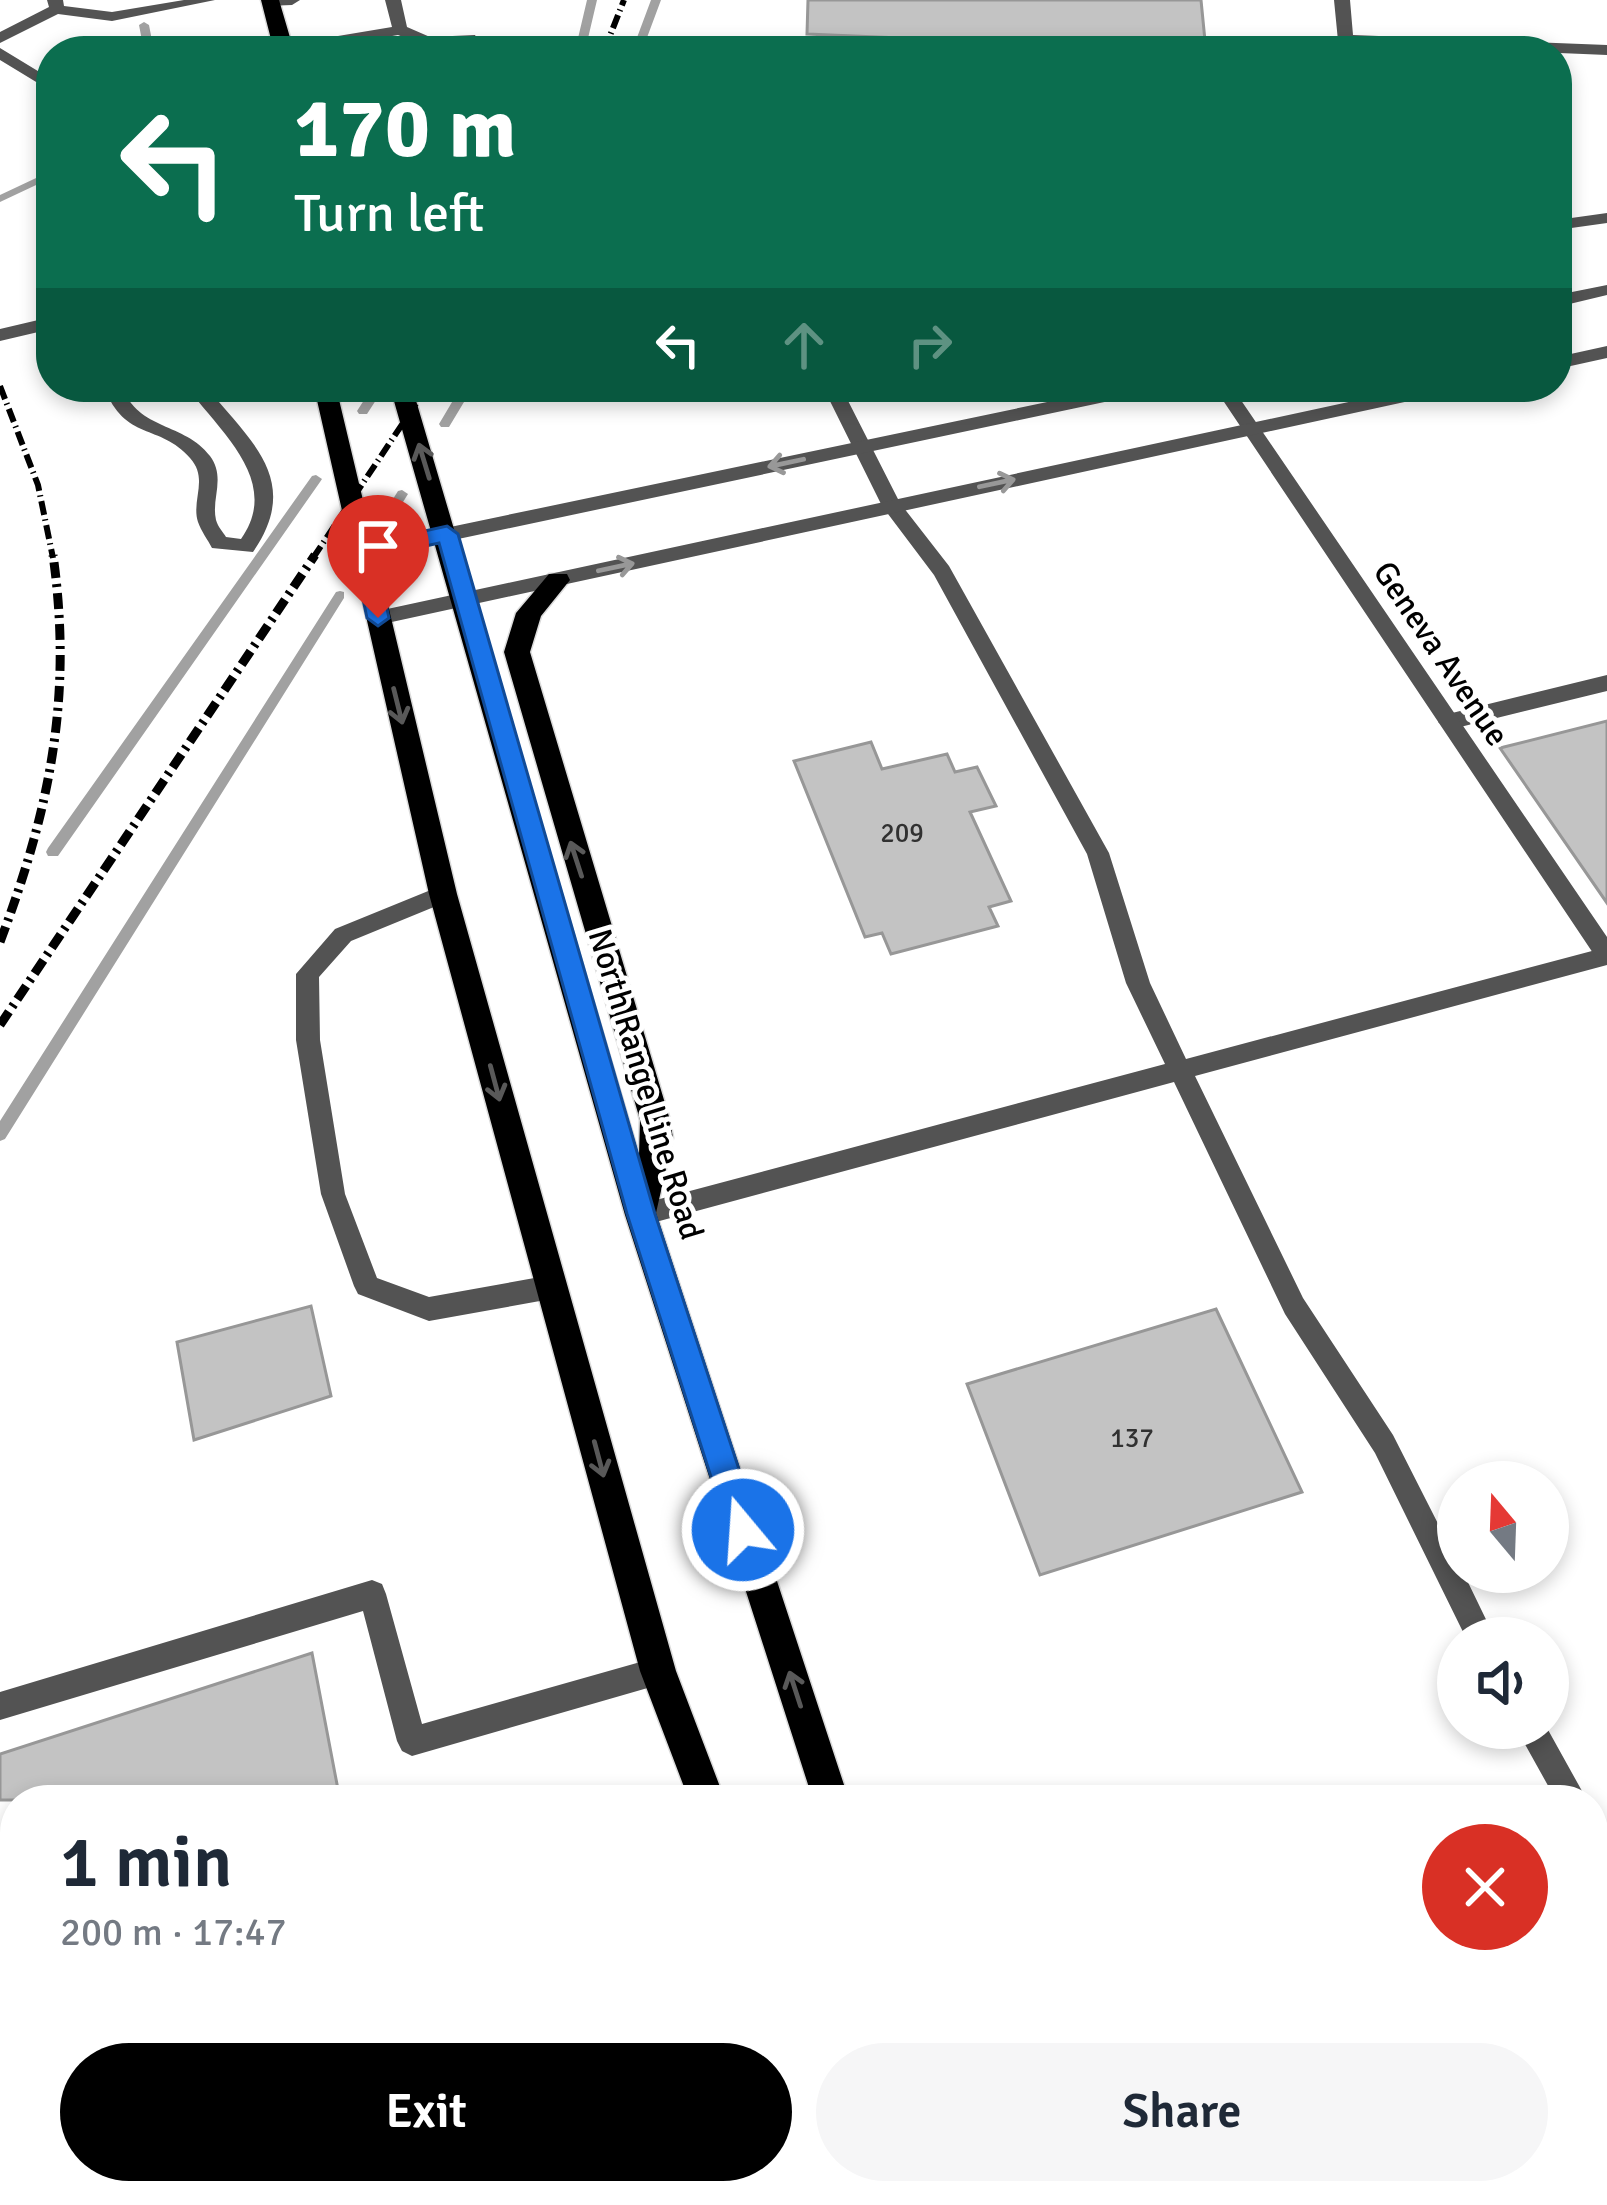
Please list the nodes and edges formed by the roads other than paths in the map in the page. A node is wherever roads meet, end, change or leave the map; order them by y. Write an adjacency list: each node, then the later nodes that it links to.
1 (207, 0): 5 (street)
2 (393, 0): 6 (street)
3 (1342, 0): 10 (street)
4 (278, 1): 7 (main road)
5 (56, 4): 11 (street)
6 (400, 30): 8 (street); 9 (street)
7 (282, 36)
8 (367, 36)
9 (414, 36)
10 (1346, 36)
11 (0, 38)
12 (1572, 49): 13 (street)
13 (1607, 50)
14 (0, 53): 15 (street)
15 (36, 76)
16 (1607, 218): 17 (street)
17 (1572, 223)
18 (1607, 290): 19 (street)
19 (1572, 298)
20 (36, 327): 21 (street)
21 (0, 335)
22 (1607, 352): 23 (street)
23 (1572, 360)
24 (115, 402): 25 (street)
25 (208, 402)
26 (329, 402): 36 (main road)
27 (406, 402): 35 (main road, North Range Line Road, one-way to 27)
28 (839, 402): 33 (street)
29 (1076, 402): 33 (street)
30 (1233, 402): 32 (street, Geneva Avenue)
31 (1377, 402): 32 (street)
32 (1252, 429): 34 (street, one-way to 32); 41 (street, Geneva Avenue)
33 (860, 448): 34 (street); 35 (street, one-way to 35)
34 (892, 506): 37 (street, one-way to 34); 44 (street)
35 (447, 534): 36 (street); 38 (main road, North Range Line Road)
36 (364, 552): 39 (main road)
37 (557, 580): 38 (street); 45 (main road, one-way to 37)
38 (465, 599): 39 (street); 45 (main road, North Range Line Road)
39 (378, 618): 42 (main road, one-way to 42)
40 (1607, 683): 41 (street)
41 (1448, 722): 43 (street, Geneva Avenue)
42 (443, 894): 46 (main road, one-way to 46); 46 (street)
43 (1607, 955): 44 (street)
44 (1180, 1072): 45 (street); 47 (street)
45 (641, 1214): 52 (main road, North Range Line Road, one-way to 45)
46 (551, 1287): 48 (main road, one-way to 48)
47 (1470, 1617)
48 (658, 1671): 49 (street); 51 (main road)
49 (0, 1706)
50 (1543, 1749): 53 (street)
51 (701, 1785)
52 (826, 1785)
53 (1563, 1785)

